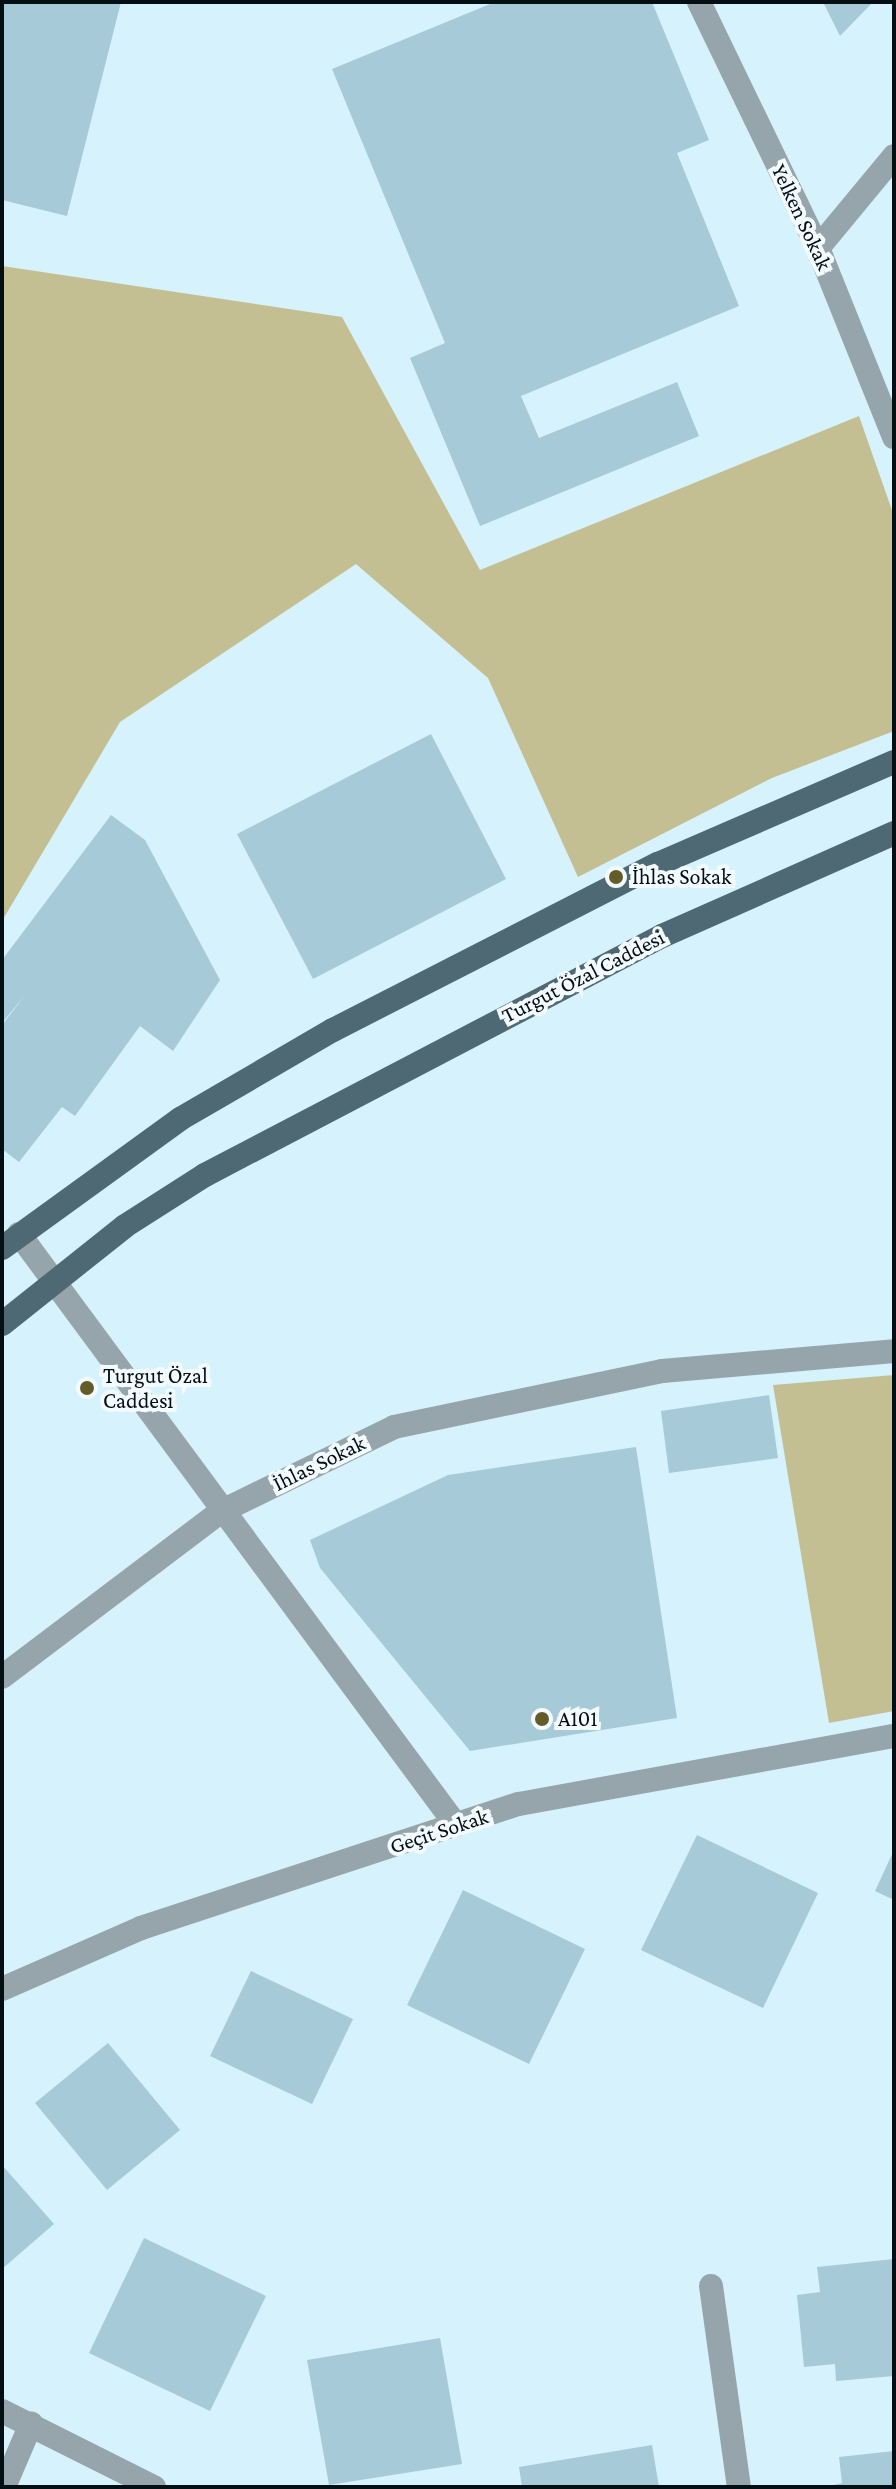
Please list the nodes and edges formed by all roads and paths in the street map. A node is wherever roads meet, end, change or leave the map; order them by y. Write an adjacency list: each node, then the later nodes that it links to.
1 (699, 2): 3 (street, Yelken Sokak)
2 (894, 156): 3 (street)
3 (818, 248): 4 (street, Yelken Sokak)
4 (894, 437)
5 (894, 762): 7 (main road)
6 (894, 833): 8 (main road, Turgut Özal Caddesi)
7 (11, 1241): 8 (street)
8 (55, 1282): 9 (main road, Turgut Özal Caddesi); 11 (street)
9 (2, 1324)
10 (894, 1351): 11 (street, İhlas Sokak)
11 (220, 1512): 12 (street, İhlas Sokak); 14 (street)
12 (2, 1677)
13 (894, 1736): 14 (street, Geçit Sokak)
14 (456, 1825): 15 (street, Geçit Sokak)
15 (4, 1983)
16 (711, 2286): 21 (street)
17 (2, 2411): 18 (street)
18 (31, 2424): 19 (street); 20 (street)
19 (8, 2483)
20 (154, 2487)
21 (739, 2487)

